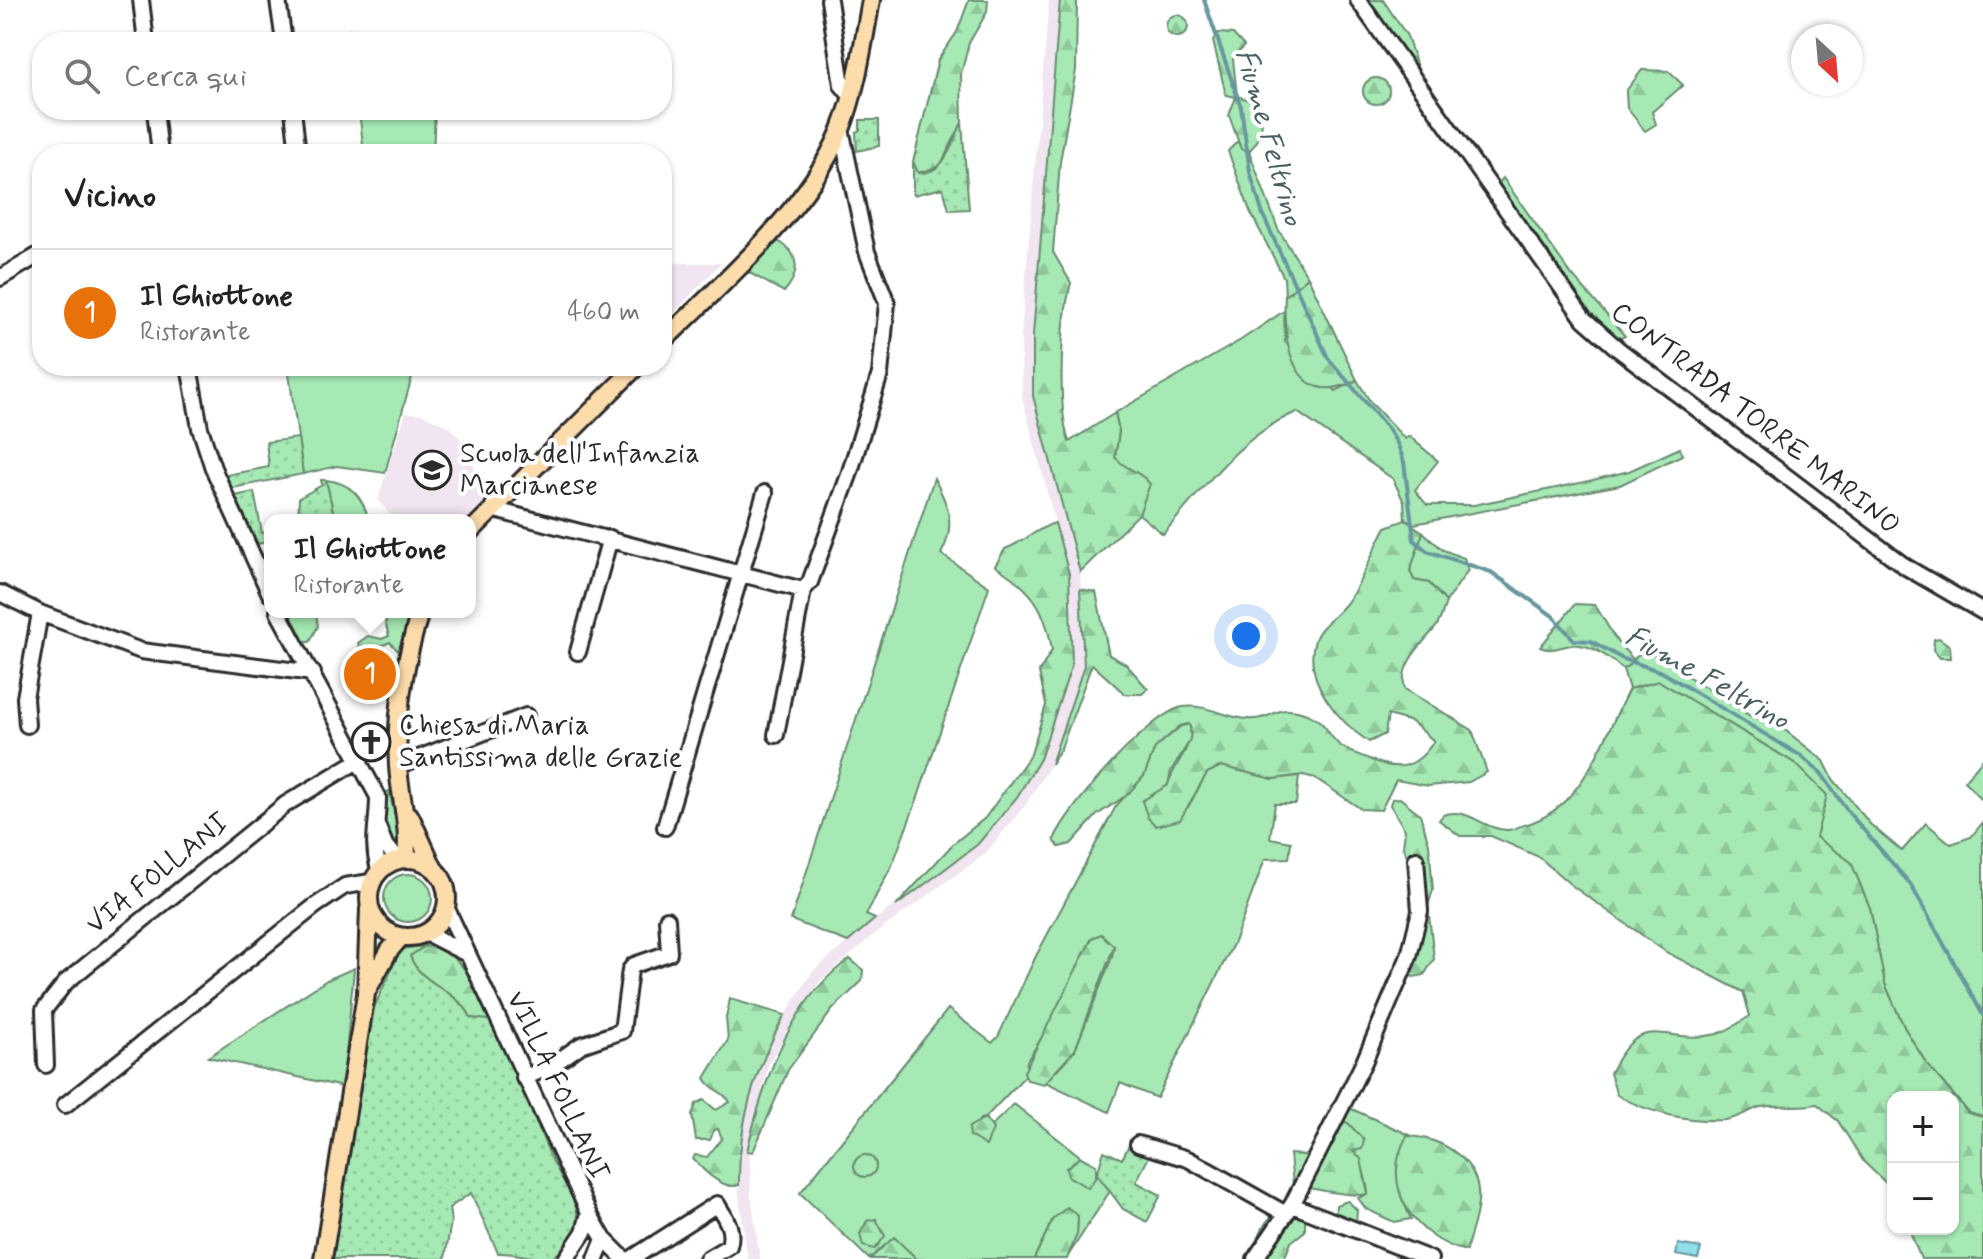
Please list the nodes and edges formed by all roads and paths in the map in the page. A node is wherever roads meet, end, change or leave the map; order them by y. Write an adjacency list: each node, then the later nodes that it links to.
1 (141, 0): 6 (street)
2 (278, 0): 7 (street)
3 (829, 0): 8 (street)
4 (871, 0): 8 (main road)
5 (1358, 0): 27 (street, CONTRADA TORRE MARINO)
6 (145, 32)
7 (283, 32)
8 (851, 96): 11 (main road)
9 (156, 120): 12 (street)
10 (294, 120): 13 (street)
11 (841, 129): 16 (main road); 25 (street)
12 (159, 144)
13 (297, 144)
14 (32, 259): 15 (street)
15 (0, 278)
16 (672, 332)
17 (191, 376): 24 (street)
18 (627, 376): 20 (main road)
19 (765, 493): 23 (street)
20 (493, 506): 21 (main road); 22 (street)
21 (476, 525)
22 (610, 538): 23 (street); 31 (street)
23 (740, 571): 25 (street); 40 (street)
24 (264, 581)
25 (803, 590): 35 (street)
26 (0, 593): 28 (street)
27 (1983, 612)
28 (40, 613): 32 (street); 34 (street)
29 (281, 618): 32 (street)
30 (418, 618): 37 (main road)
31 (578, 652)
32 (313, 673): 36 (street)
33 (526, 716): 37 (street)
34 (27, 725)
35 (776, 735)
36 (361, 759): 39 (street); 52 (street, VIA FOLLANI)
37 (398, 766): 38 (main road)
38 (406, 808): 41 (main road); 43 (main road)
39 (377, 825): 41 (street); 44 (street)
40 (665, 827)
41 (403, 859): 43 (main road); 44 (main road)
42 (1416, 859): 56 (street)
43 (434, 869): 45 (main road)
44 (375, 876): 46 (main road); 54 (street)
45 (446, 907): 48 (main road); 50 (street, VILLA FOLLANI)
46 (369, 909): 49 (main road); 51 (main road)
47 (667, 919): 53 (street)
48 (426, 933): 49 (main road); 50 (street)
49 (401, 937): 51 (main road)
50 (466, 953): 53 (street, VILLA FOLLANI)
51 (366, 994): 60 (main road)
52 (46, 1065)
53 (524, 1078): 57 (street, VILLA FOLLANI)
54 (65, 1105)
55 (1138, 1144): 56 (street)
56 (1289, 1209): 66 (street); 67 (street)
57 (589, 1213): 58 (street); 59 (street, VILLA FOLLANI)
58 (580, 1239): 59 (street); 61 (street)
59 (604, 1239): 62 (street); 63 (street, VILLA FOLLANI)
60 (323, 1259)
61 (566, 1259)
62 (599, 1259): 63 (street)
63 (624, 1259)
64 (631, 1259): 65 (street)
65 (707, 1259)
66 (1255, 1259)
67 (1430, 1259)

